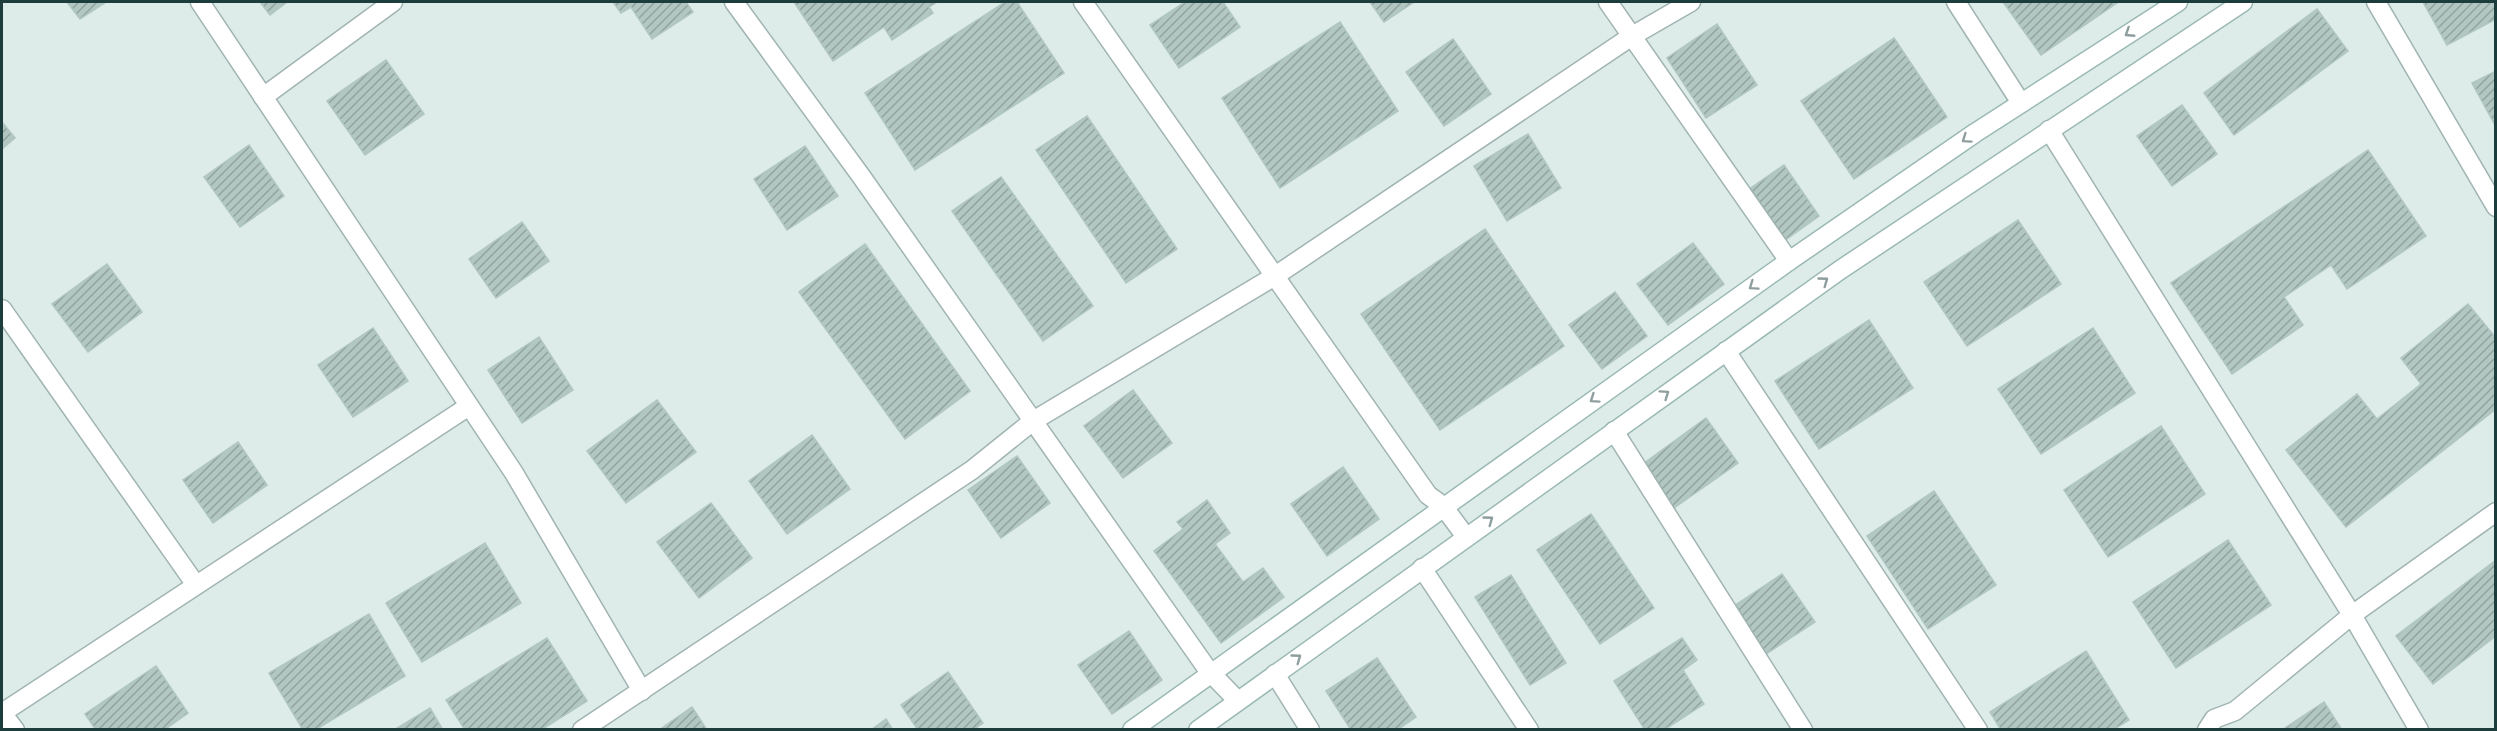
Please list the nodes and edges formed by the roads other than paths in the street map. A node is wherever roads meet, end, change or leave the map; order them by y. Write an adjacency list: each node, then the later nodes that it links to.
1 (200, 2): 12 (street)
2 (393, 2): 12 (street)
3 (734, 2): 21 (street)
4 (1083, 2): 17 (street)
5 (1608, 2): 11 (street)
6 (1691, 2): 11 (street)
7 (1956, 2): 13 (street)
8 (2178, 2): 13 (street, one-way to 13)
9 (2243, 2): 14 (street)
10 (2376, 2): 15 (street)
11 (1632, 36): 16 (street); 17 (street)
12 (263, 97): 20 (street)
13 (2021, 103): 16 (street, one-way to 16)
14 (2049, 130): 19 (street, one-way to 14); 28 (street)
15 (2496, 207)
16 (1789, 261): 23 (street, one-way to 23)
17 (1275, 276): 21 (street); 23 (street)
18 (2, 309): 27 (street)
19 (1726, 351): 22 (street, one-way to 19); 42 (street)
20 (469, 406): 27 (street); 31 (street)
21 (1033, 421): 29 (street); 31 (street)
22 (1614, 431): 25 (street, one-way to 22); 41 (street)
23 (1443, 506): 25 (street); 29 (street)
24 (2496, 512): 28 (street)
25 (1466, 537): 26 (street)
26 (1422, 568): 30 (street, one-way to 26); 40 (street)
27 (195, 585): 33 (street)
28 (2352, 615): 43 (street); 44 (street)
29 (1213, 672): 32 (street); 37 (street)
30 (1275, 674): 32 (street); 39 (street)
31 (642, 691): 34 (street)
32 (1238, 701): 38 (street)
33 (2, 713): 35 (street)
34 (607, 722): 36 (street)
35 (15, 729)
36 (582, 729)
37 (1132, 729)
38 (1198, 729)
39 (1310, 729)
40 (1529, 729)
41 (1803, 729)
42 (1978, 729)
43 (2206, 729)
44 (2419, 729)

